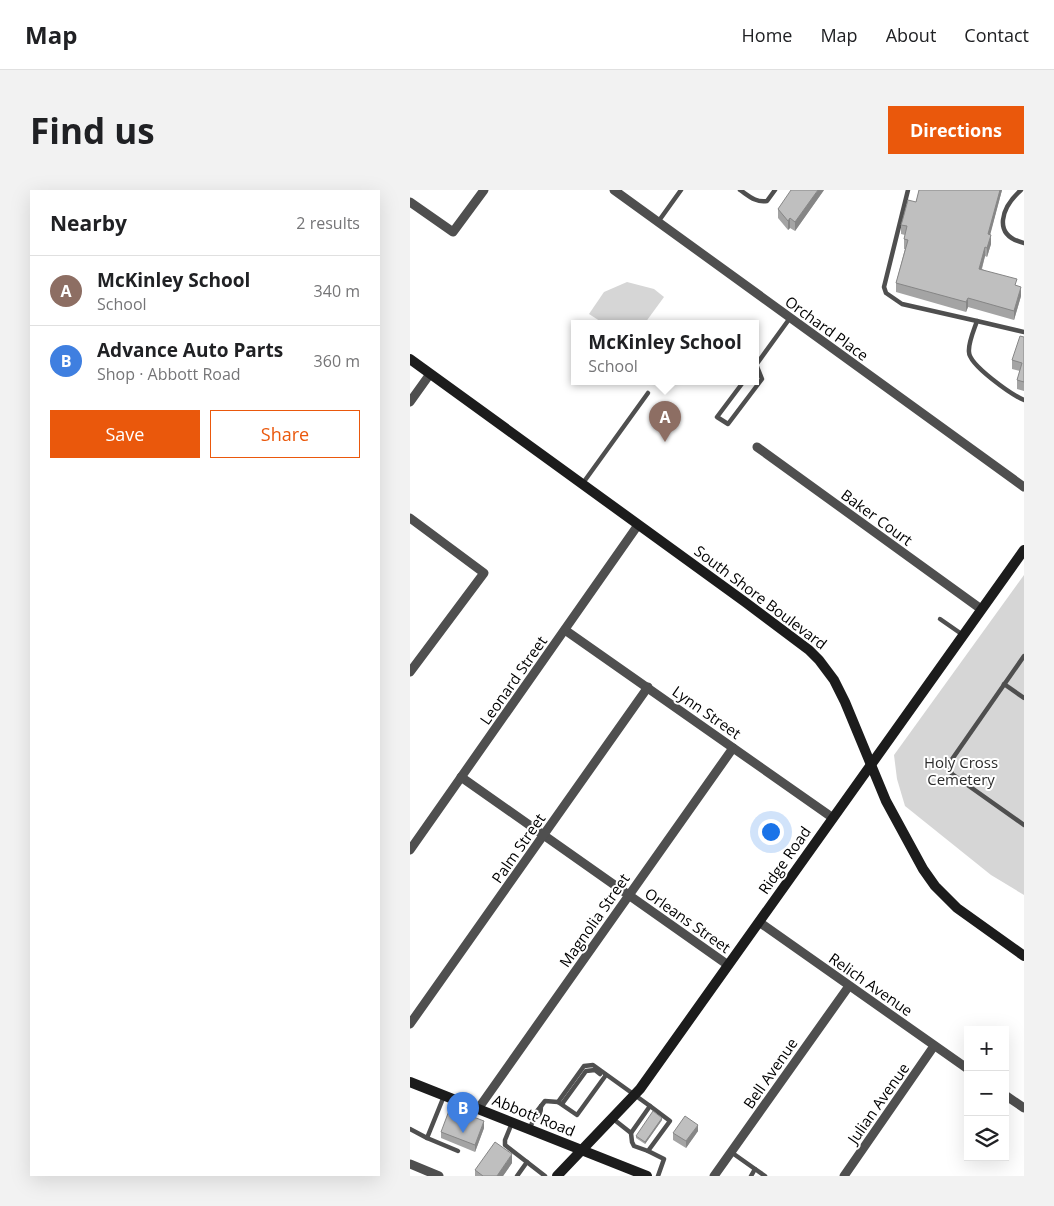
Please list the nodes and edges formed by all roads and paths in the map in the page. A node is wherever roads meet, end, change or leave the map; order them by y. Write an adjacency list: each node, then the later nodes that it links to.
1 (484, 190): 8 (street)
2 (614, 190): 9 (street, Orchard Place)
3 (682, 190): 9 (lane)
4 (740, 190): 5 (lane)
5 (775, 190)
6 (908, 190): 12 (lane)
7 (1021, 190): 10 (lane)
8 (410, 202)
9 (658, 222): 11 (street, Orchard Place)
10 (1024, 244)
11 (790, 318): 15 (lane); 26 (street, Orchard Place)
12 (977, 321): 13 (lane); 22 (lane)
13 (1024, 332)
14 (410, 359): 17 (street, South Shore Boulevard)
15 (759, 361)
16 (759, 372): 18 (lane)
17 (430, 374): 23 (street); 25 (street, South Shore Boulevard)
18 (759, 383)
19 (741, 385): 20 (lane)
20 (757, 385)
21 (648, 393): 25 (lane)
22 (1024, 400)
23 (410, 402)
24 (758, 447): 30 (street, Baker Court)
25 (582, 484): 28 (street, South Shore Boulevard)
26 (1024, 488)
27 (410, 518): 35 (street)
28 (638, 525): 32 (street, Leonard Street); 40 (street, South Shore Boulevard)
29 (1024, 550): 30 (street, Ridge Road)
30 (981, 609): 33 (street, Ridge Road)
31 (940, 619): 33 (lane)
32 (565, 630): 37 (street, Lynn Street); 41 (street, Leonard Street)
33 (963, 634): 40 (street, Ridge Road)
34 (1024, 656): 36 (lane)
35 (410, 671)
36 (1004, 684): 38 (lane); 43 (lane)
37 (648, 687): 39 (street, Lynn Street); 44 (street, Palm Street)
38 (1024, 698)
39 (733, 748): 42 (street, Lynn Street); 46 (street, Magnolia Street)
40 (871, 764): 42 (street, Ridge Road); 48 (street, South Shore Boulevard)
41 (461, 777): 44 (street, Orleans Street); 45 (street, Leonard Street)
42 (833, 818): 47 (street, Ridge Road)
43 (1024, 825)
44 (544, 835): 46 (street, Orleans Street); 51 (street, Palm Street)
45 (410, 850)
46 (629, 895): 49 (street, Orleans Street); 63 (street, Magnolia Street)
47 (758, 922): 49 (street, Ridge Road); 50 (street, Relich Avenue)
48 (1024, 956)
49 (728, 965): 58 (street, Ridge Road)
50 (849, 986): 52 (street, Relich Avenue); 73 (street, Bell Avenue)
51 (410, 1024)
52 (934, 1046): 53 (street, Relich Avenue); 86 (street, Julian Avenue)
53 (964, 1066)
54 (606, 1075): 55 (lane); 58 (lane); 60 (lane)
55 (603, 1080): 60 (lane); 60 (lane)
56 (410, 1082): 57 (street, Abbott Road)
57 (444, 1096): 63 (street, Abbott Road); 69 (lane)
58 (634, 1096): 61 (lane); 64 (street, Ridge Road)
59 (1009, 1098): 62 (street)
60 (560, 1103): 67 (lane)
61 (650, 1106): 68 (lane); 72 (lane)
62 (1024, 1108)
63 (478, 1109): 65 (street, Abbott Road)
64 (612, 1118): 68 (lane); 70 (street, Ridge Road)
65 (512, 1123): 67 (street, Abbott Road); 74 (lane)
66 (410, 1129): 69 (lane)
67 (529, 1130): 70 (street, Abbott Road)
68 (631, 1133): 72 (lane)
69 (427, 1138): 71 (lane)
70 (582, 1150): 80 (street, Ridge Road); 81 (street, Abbott Road)
71 (458, 1151)
72 (648, 1151): 82 (lane)
73 (731, 1152): 76 (lane); 83 (street, Bell Avenue)
74 (527, 1162): 78 (lane); 79 (lane)
75 (410, 1164): 77 (street)
76 (755, 1169): 84 (lane); 85 (lane)
77 (439, 1176)
78 (517, 1176)
79 (545, 1176)
80 (557, 1176)
81 (646, 1176)
82 (658, 1176)
83 (714, 1176)
84 (751, 1176)
85 (766, 1176)
86 (844, 1176)

